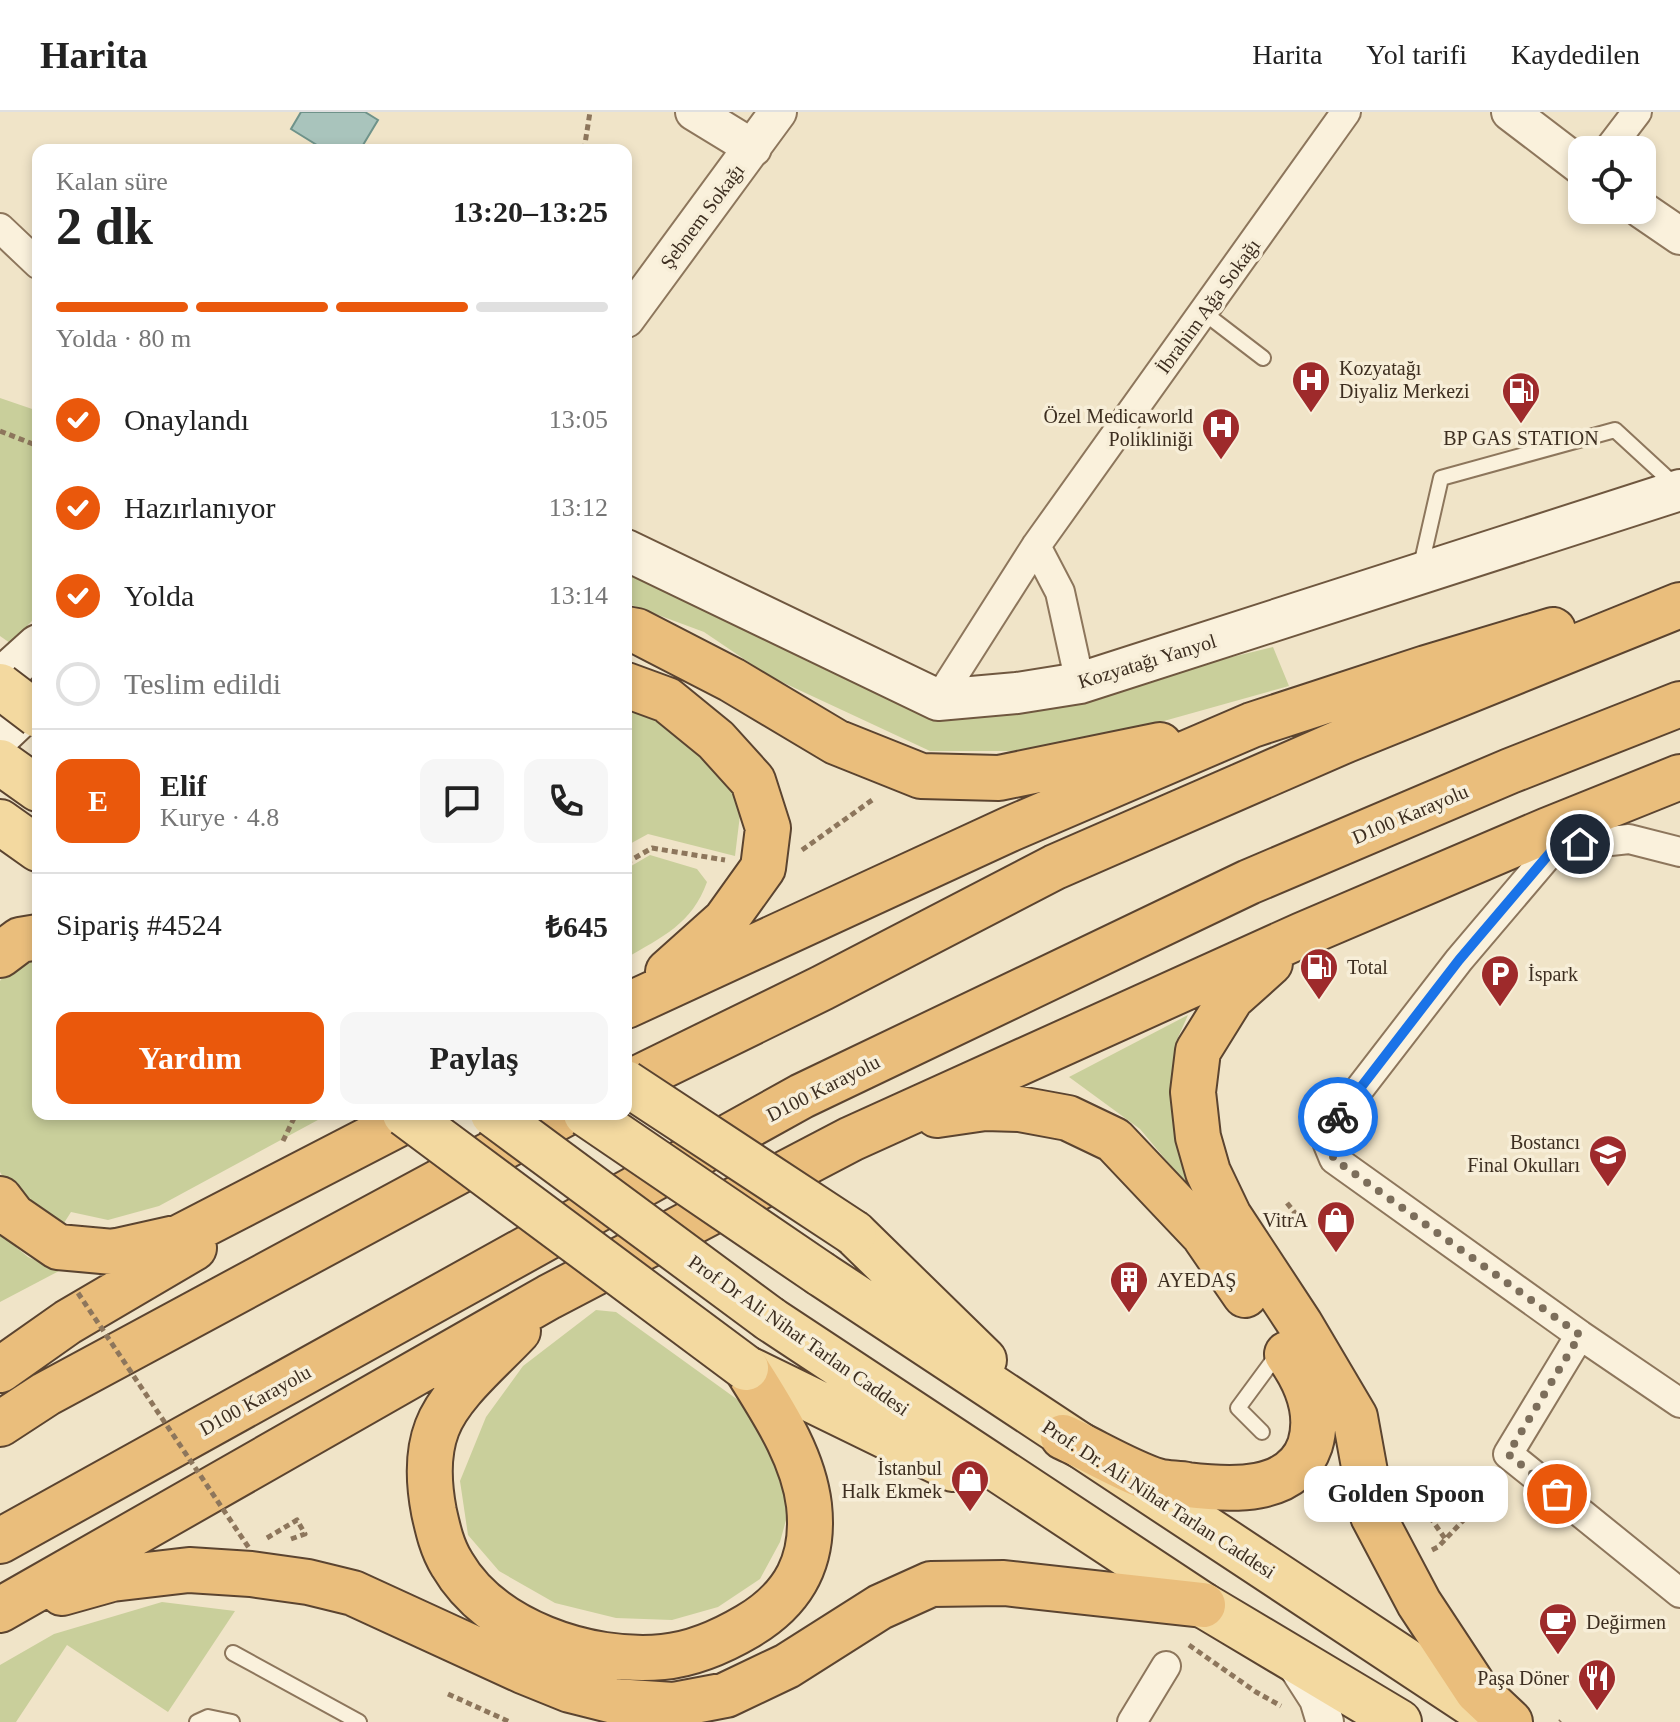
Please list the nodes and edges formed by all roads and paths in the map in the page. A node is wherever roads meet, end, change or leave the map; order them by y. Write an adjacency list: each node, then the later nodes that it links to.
1 (590, 112): 8 (path)
2 (694, 112): 9 (street)
3 (778, 112): 9 (street, Şebnem Sokağı)
4 (1346, 112): 16 (street, İbrahim Ağa Sokağı)
5 (1510, 112): 10 (street)
6 (1637, 112): 7 (street)
7 (1619, 136)
8 (585, 144)
9 (753, 148): 15 (street, Şebnem Sokağı)
10 (1568, 156)
11 (1656, 220): 13 (street)
12 (0, 228): 14 (street)
13 (1680, 236)
14 (32, 258)
15 (632, 311)
16 (1203, 312): 17 (lane); 21 (street, İbrahim Ağa Sokağı)
17 (1263, 358)
18 (0, 431): 19 (path)
19 (32, 444)
20 (1680, 490): 23 (main road, Kozyatağı Yanyol); 23 (lane)
21 (1036, 546): 29 (street); 33 (street, İbrahim Ağa Sokağı)
22 (632, 553): 33 (main road)
23 (1419, 575): 29 (main road, Kozyatağı Yanyol)
24 (1680, 592): 37 (highway)
25 (1680, 605): 53 (highway)
26 (632, 630): 37 (highway)
27 (32, 650): 28 (main road)
28 (0, 678): 32 (main road)
29 (1080, 683): 33 (main road, Kozyatağı Yanyol)
30 (0, 686): 36 (main road, bridge)
31 (632, 687): 51 (highway)
32 (32, 696)
33 (938, 700)
34 (1680, 704): 40 (highway, D100 Karayolu)
35 (32, 705): 39 (main road)
36 (32, 710)
37 (1252, 725): 52 (highway)
38 (1680, 725): 40 (highway)
39 (0, 736)
40 (1510, 771): 79 (highway, D100 Karayolu)
41 (1678, 779): 43 (highway)
42 (0, 822): 44 (main road)
43 (1552, 838): 45 (street); 48 (highway); 67 (street)
44 (32, 845)
45 (1680, 852)
46 (632, 860): 47 (path)
47 (734, 861)
48 (1302, 935): 60 (highway); 81 (highway)
49 (32, 938): 50 (highway)
50 (0, 955)
51 (632, 1002)
52 (632, 1003)
53 (632, 1081)
54 (632, 1088): 74 (main road, bridge)
55 (406, 1120): 61 (highway)
56 (413, 1120): 69 (main road, bridge)
57 (501, 1120): 80 (main road, Prof Dr Ali Nihat Tarlan Caddesi, bridge)
58 (554, 1120): 72 (highway)
59 (595, 1120): 74 (main road, Prof. Dr. Ali Nihat Tarlan Caddesi, bridge)
60 (880, 1128): 66 (highway); 68 (highway)
61 (369, 1139): 62 (highway); 70 (highway)
62 (0, 1199)
63 (1287, 1203): 64 (path)
64 (1299, 1218)
65 (78, 1293): 77 (path, bridge)
66 (549, 1297): 69 (highway); 83 (highway)
67 (1580, 1335): 71 (street); 75 (street)
68 (1283, 1348): 73 (lane); 74 (highway)
69 (746, 1368): 80 (main road)
70 (0, 1370)
71 (1680, 1403)
72 (0, 1424)
73 (1262, 1432)
74 (1063, 1437): 98 (main road, Prof. Dr. Ali Nihat Tarlan Caddesi)
75 (1508, 1454): 78 (path); 82 (street)
76 (1406, 1482): 78 (path)
77 (297, 1520)
78 (1446, 1540): 81 (path)
79 (0, 1541)
80 (1111, 1546): 85 (main road)
81 (1400, 1567): 99 (highway)
82 (1680, 1593)
83 (0, 1610)
84 (0, 1616): 85 (highway)
85 (1192, 1623): 87 (main road); 90 (path)
86 (233, 1653): 93 (lane)
87 (1292, 1659): 96 (street); 97 (main road)
88 (1166, 1666): 95 (street)
89 (448, 1694): 94 (path)
90 (1284, 1707)
91 (197, 1722): 92 (lane)
92 (232, 1722)
93 (359, 1722)
94 (510, 1722)
95 (1132, 1722)
96 (1325, 1722)
97 (1399, 1722)
98 (1499, 1722)
99 (1510, 1722)

